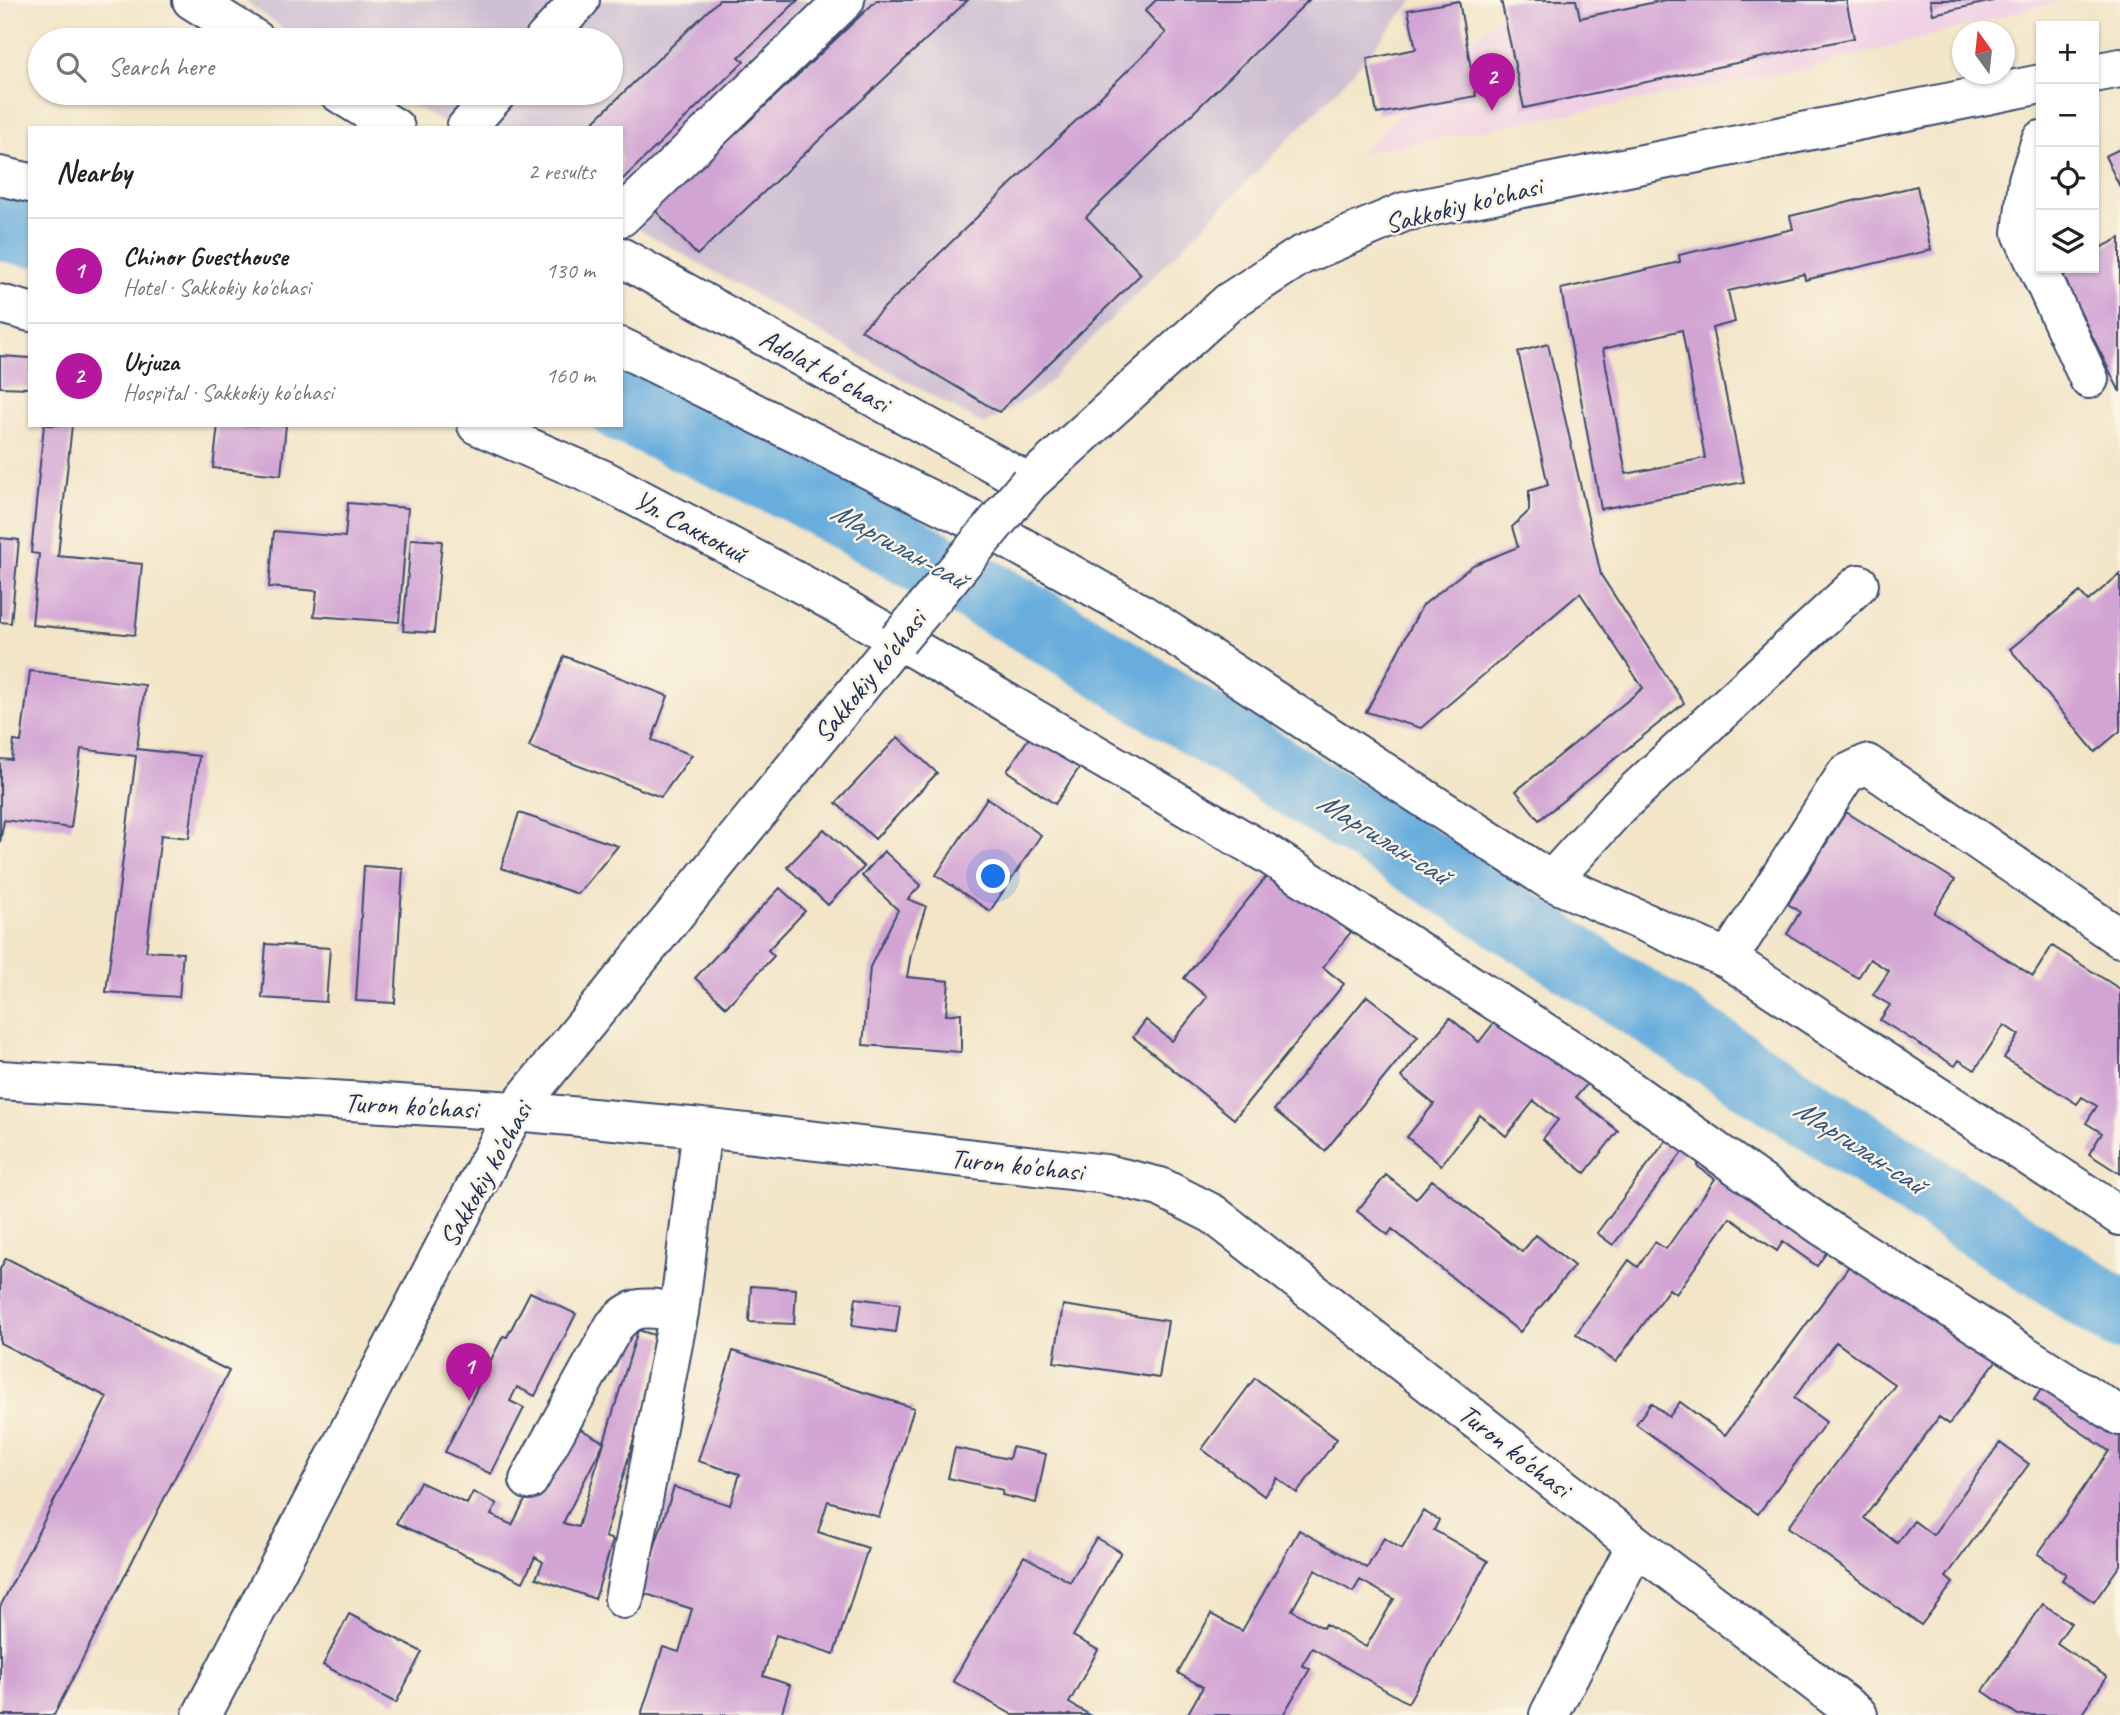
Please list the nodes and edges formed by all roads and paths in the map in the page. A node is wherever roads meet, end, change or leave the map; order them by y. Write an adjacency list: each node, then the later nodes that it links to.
1 (192, 0): 4 (street)
2 (580, 0): 5 (street)
3 (845, 0): 16 (street)
4 (237, 28)
5 (555, 28)
6 (2120, 68): 7 (street)
7 (2099, 72)
8 (2036, 85): 23 (street, Sakkokiy ko'chasi)
9 (358, 105): 11 (street)
10 (486, 105): 12 (street)
11 (392, 126)
12 (468, 126)
13 (2039, 147): 21 (street)
14 (0, 176): 15 (street)
15 (28, 183)
16 (623, 215)
17 (623, 258): 23 (street, Adolat koʻchasi)
18 (0, 304): 19 (street)
19 (28, 311)
20 (623, 349): 24 (street)
21 (2089, 379)
22 (482, 427): 26 (street, Ул. Саккокий)
23 (1028, 483): 24 (street, Sakkokiy ko'chasi, bridge)
24 (990, 529): 26 (street, Sakkokiy ko'chasi, bridge); 27 (street)
25 (1859, 584): 27 (street)
26 (898, 640): 31 (street, Sakkokiy ko'chasi); 35 (street, Ул. Саккокий)
27 (1551, 881): 29 (street)
28 (2120, 938): 29 (street)
29 (1728, 959): 33 (street)
30 (0, 1080): 31 (street, Turon ko'chasi)
31 (515, 1111): 32 (street, Turon ko'chasi); 39 (street, Sakkokiy ko'chasi)
32 (702, 1128): 34 (street); 37 (street, Turon ko'chasi)
33 (2120, 1216)
34 (679, 1312): 36 (street); 38 (street)
35 (2120, 1416)
36 (529, 1480)
37 (1636, 1545): 40 (street); 41 (street, Turon ko'chasi)
38 (624, 1599)
39 (202, 1715)
40 (1549, 1715)
41 (1858, 1715)

